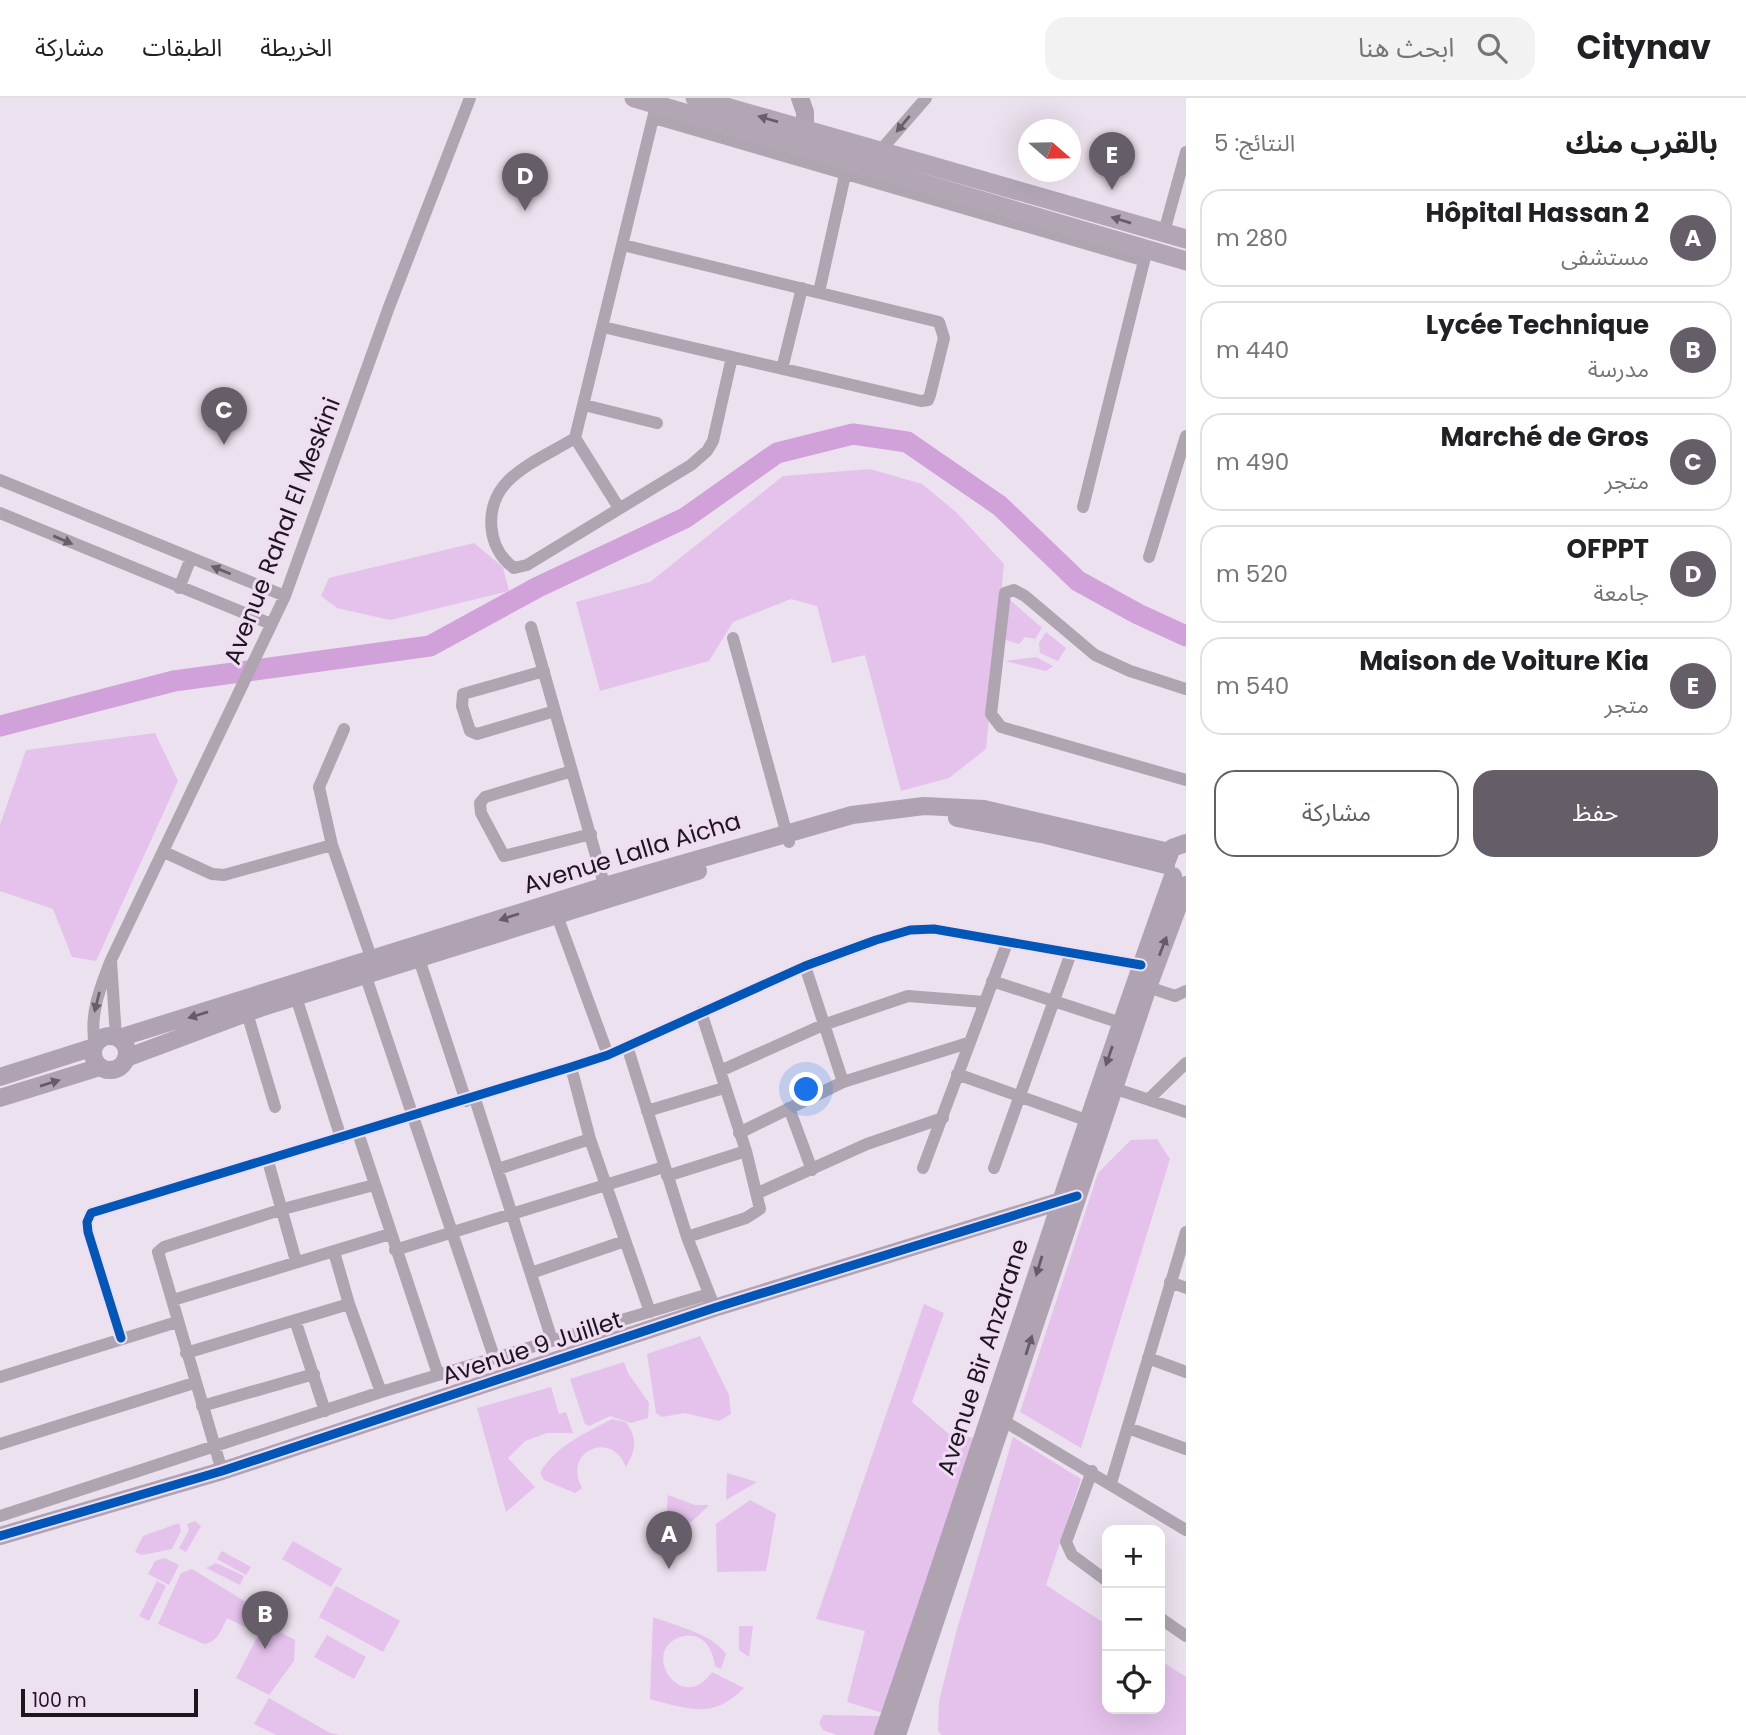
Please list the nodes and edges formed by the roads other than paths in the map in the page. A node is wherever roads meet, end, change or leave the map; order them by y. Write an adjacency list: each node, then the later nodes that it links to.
1 (634, 98): 6 (main road)
2 (695, 98): 7 (main road, one-way to 2)
3 (800, 98): 7 (street)
4 (926, 98): 8 (street, one-way to 8)
5 (468, 101): 33 (street, Avenue Rahal El Meskini)
6 (655, 111): 10 (street); 13 (street); 14 (main road)
7 (805, 130): 8 (main road)
8 (880, 151): 11 (main road, one-way to 8)
9 (1186, 152): 11 (street)
10 (845, 175): 14 (street); 17 (street)
11 (1164, 232): 12 (main road)
12 (1186, 239)
13 (623, 245): 16 (street); 18 (street)
14 (1145, 255): 15 (main road); 27 (street)
15 (1186, 261)
16 (802, 288): 17 (street); 20 (street)
17 (819, 292): 20 (street)
18 (603, 327): 19 (street); 21 (street)
19 (732, 357): 20 (street); 28 (street)
20 (782, 369)
21 (584, 405): 22 (street); 24 (street)
22 (657, 423)
23 (1186, 436): 25 (street)
24 (575, 438): 28 (street); 28 (street)
25 (1183, 458): 30 (street)
26 (0, 480): 31 (street)
27 (1083, 507)
28 (619, 508)
29 (0, 513): 32 (street, one-way to 32)
30 (1149, 557)
31 (191, 558): 32 (street); 33 (street, one-way to 31)
32 (179, 587): 34 (street)
33 (285, 596): 34 (street, Avenue Rahal El Meskini)
34 (271, 624): 47 (street, Avenue Rahal El Meskini)
35 (531, 627): 37 (street)
36 (733, 638): 44 (street)
37 (544, 671): 39 (street); 39 (street)
38 (1186, 688): 42 (street)
39 (555, 711): 41 (street)
40 (344, 729): 46 (street)
41 (572, 771): 43 (street); 43 (street)
42 (1186, 780)
43 (591, 834): 49 (street)
44 (788, 837): 48 (street, Avenue Lalla Aicha); 49 (street, Avenue Lalla Aicha)
45 (1186, 843): 48 (street)
46 (332, 845): 47 (street); 55 (street)
47 (164, 852): 54 (street, Avenue Rahal El Meskini)
48 (1176, 872): 56 (street, Avenue Bir Anzarane); 60 (street, Avenue Bir Anzarane, one-way to 48)
49 (606, 892): 50 (street, Avenue Lalla Aicha)
50 (555, 909): 53 (street, Avenue Lalla Aicha); 55 (street, Avenue Lalla Aicha, one-way to 55); 73 (street)
51 (1007, 943): 52 (street); 57 (street); 59 (street)
52 (1071, 953): 56 (street); 64 (street)
53 (419, 959): 58 (street, Avenue Lalla Aicha); 87 (street)
54 (111, 960): 69 (street); 71 (street, Avenue Rahal El Meskini, one-way to 71)
55 (372, 960): 69 (street, Avenue Lalla Aicha, one-way to 69)
56 (1141, 965): 67 (street, Avenue Bir Anzarane)
57 (805, 967): 65 (street); 68 (street)
58 (366, 977): 62 (street, Avenue Lalla Aicha); 92 (street)
59 (992, 981): 63 (street); 64 (street)
60 (1148, 987): 61 (street); 82 (street, Avenue Bir Anzarane)
61 (1186, 991)
62 (296, 997): 66 (street, Avenue Lalla Aicha); 97 (street)
63 (984, 1002): 68 (street); 70 (street)
64 (1053, 1002): 67 (street); 84 (street)
65 (701, 1012): 72 (street); 78 (street)
66 (247, 1013): 74 (street, Avenue Lalla Aicha); 88 (street)
67 (1121, 1023): 82 (street, Avenue Bir Anzarane, one-way to 82)
68 (823, 1025): 78 (street); 81 (street)
69 (118, 1038): 71 (street, Avenue Lalla Aicha); 74 (street)
70 (968, 1044): 79 (street); 81 (street)
71 (94, 1046): 76 (street); 80 (street, Avenue Lalla Aicha)
72 (627, 1046): 73 (street); 90 (street)
73 (608, 1055): 77 (street)
74 (126, 1058): 76 (street, Avenue Lalla Aicha)
75 (1186, 1063): 86 (street)
76 (100, 1067): 85 (street, Avenue Lalla Aicha, one-way to 76)
77 (571, 1068): 87 (street); 98 (street)
78 (720, 1071): 83 (street)
79 (957, 1074): 84 (street); 93 (street)
80 (0, 1077)
81 (843, 1082): 89 (street)
82 (1107, 1086): 86 (street); 94 (street, Avenue Bir Anzarane); 109 (street, Avenue Bir Anzarane)
83 (724, 1088): 90 (street); 96 (street)
84 (1021, 1097): 94 (street); 102 (street)
85 (0, 1098)
86 (1150, 1098): 91 (street)
87 (471, 1100): 92 (street); 103 (street)
88 (275, 1107)
89 (789, 1108): 96 (street); 104 (street)
90 (647, 1111): 105 (street)
91 (1186, 1112)
92 (414, 1115): 95 (street); 113 (street)
93 (943, 1118): 101 (street); 104 (street)
94 (1086, 1120): 110 (street, Avenue Bir Anzarane)
95 (358, 1133): 97 (street); 107 (street)
96 (739, 1133): 99 (street)
97 (341, 1138): 100 (street)
98 (590, 1139): 103 (street); 106 (street)
99 (746, 1151): 105 (street); 108 (street)
100 (268, 1161): 111 (street); 130 (street)
101 (923, 1168)
102 (994, 1168)
103 (498, 1169): 112 (street)
104 (813, 1170): 108 (street)
105 (666, 1171): 106 (street); 115 (street)
106 (607, 1184): 112 (street); 117 (street)
107 (374, 1185): 111 (street); 114 (street)
108 (758, 1193): 115 (street)
109 (1077, 1196): 110 (street, Avenue 9 Juillet); 143 (street, Avenue Bir Anzarane, one-way to 109)
110 (1059, 1201): 125 (street, Avenue 9 Juillet); 143 (street, Avenue Bir Anzarane, one-way to 143)
111 (283, 1209): 120 (street); 124 (street)
112 (511, 1213): 113 (street); 121 (street)
113 (452, 1231): 118 (street); 133 (street)
114 (390, 1234): 118 (street); 119 (street)
115 (687, 1237): 125 (street)
116 (1185, 1239): 122 (street)
117 (625, 1241): 121 (street); 127 (street)
118 (396, 1250): 137 (street)
119 (334, 1252): 120 (street); 126 (street)
120 (296, 1261): 124 (street)
121 (531, 1273): 131 (street)
122 (1170, 1282): 123 (street); 134 (street)
123 (1186, 1288)
124 (173, 1300): 129 (street)
125 (712, 1301): 127 (street); 148 (street, Avenue 9 Juillet)
126 (349, 1304): 128 (street); 140 (street)
127 (650, 1312): 131 (street)
128 (295, 1320): 132 (street); 136 (street)
129 (177, 1322): 130 (street); 132 (street)
130 (121, 1338): 138 (street)
131 (552, 1340): 133 (street)
132 (186, 1353): 139 (street)
133 (494, 1357): 137 (street)
134 (1148, 1358): 135 (street); 144 (street)
135 (1186, 1371)
136 (314, 1374): 141 (street); 142 (street)
137 (438, 1374): 140 (street)
138 (0, 1377)
139 (194, 1383): 141 (street); 145 (street)
140 (381, 1391): 142 (street)
141 (202, 1406): 146 (street)
142 (325, 1411): 146 (street)
143 (999, 1417): 149 (street); 157 (street, Avenue Bir Anzarane); 158 (street, Avenue Bir Anzarane)
144 (1128, 1428): 147 (street); 150 (street)
145 (0, 1444)
146 (215, 1444): 148 (street); 151 (street)
147 (1186, 1449)
148 (222, 1471): 153 (street, Avenue 9 Juillet)
149 (1092, 1471): 150 (street); 154 (street)
150 (1111, 1483): 152 (street)
151 (0, 1516)
152 (1186, 1530)
153 (0, 1536)
154 (1102, 1577)
155 (1165, 1621): 156 (street)
156 (1186, 1636)
157 (883, 1735)
158 (897, 1735)

